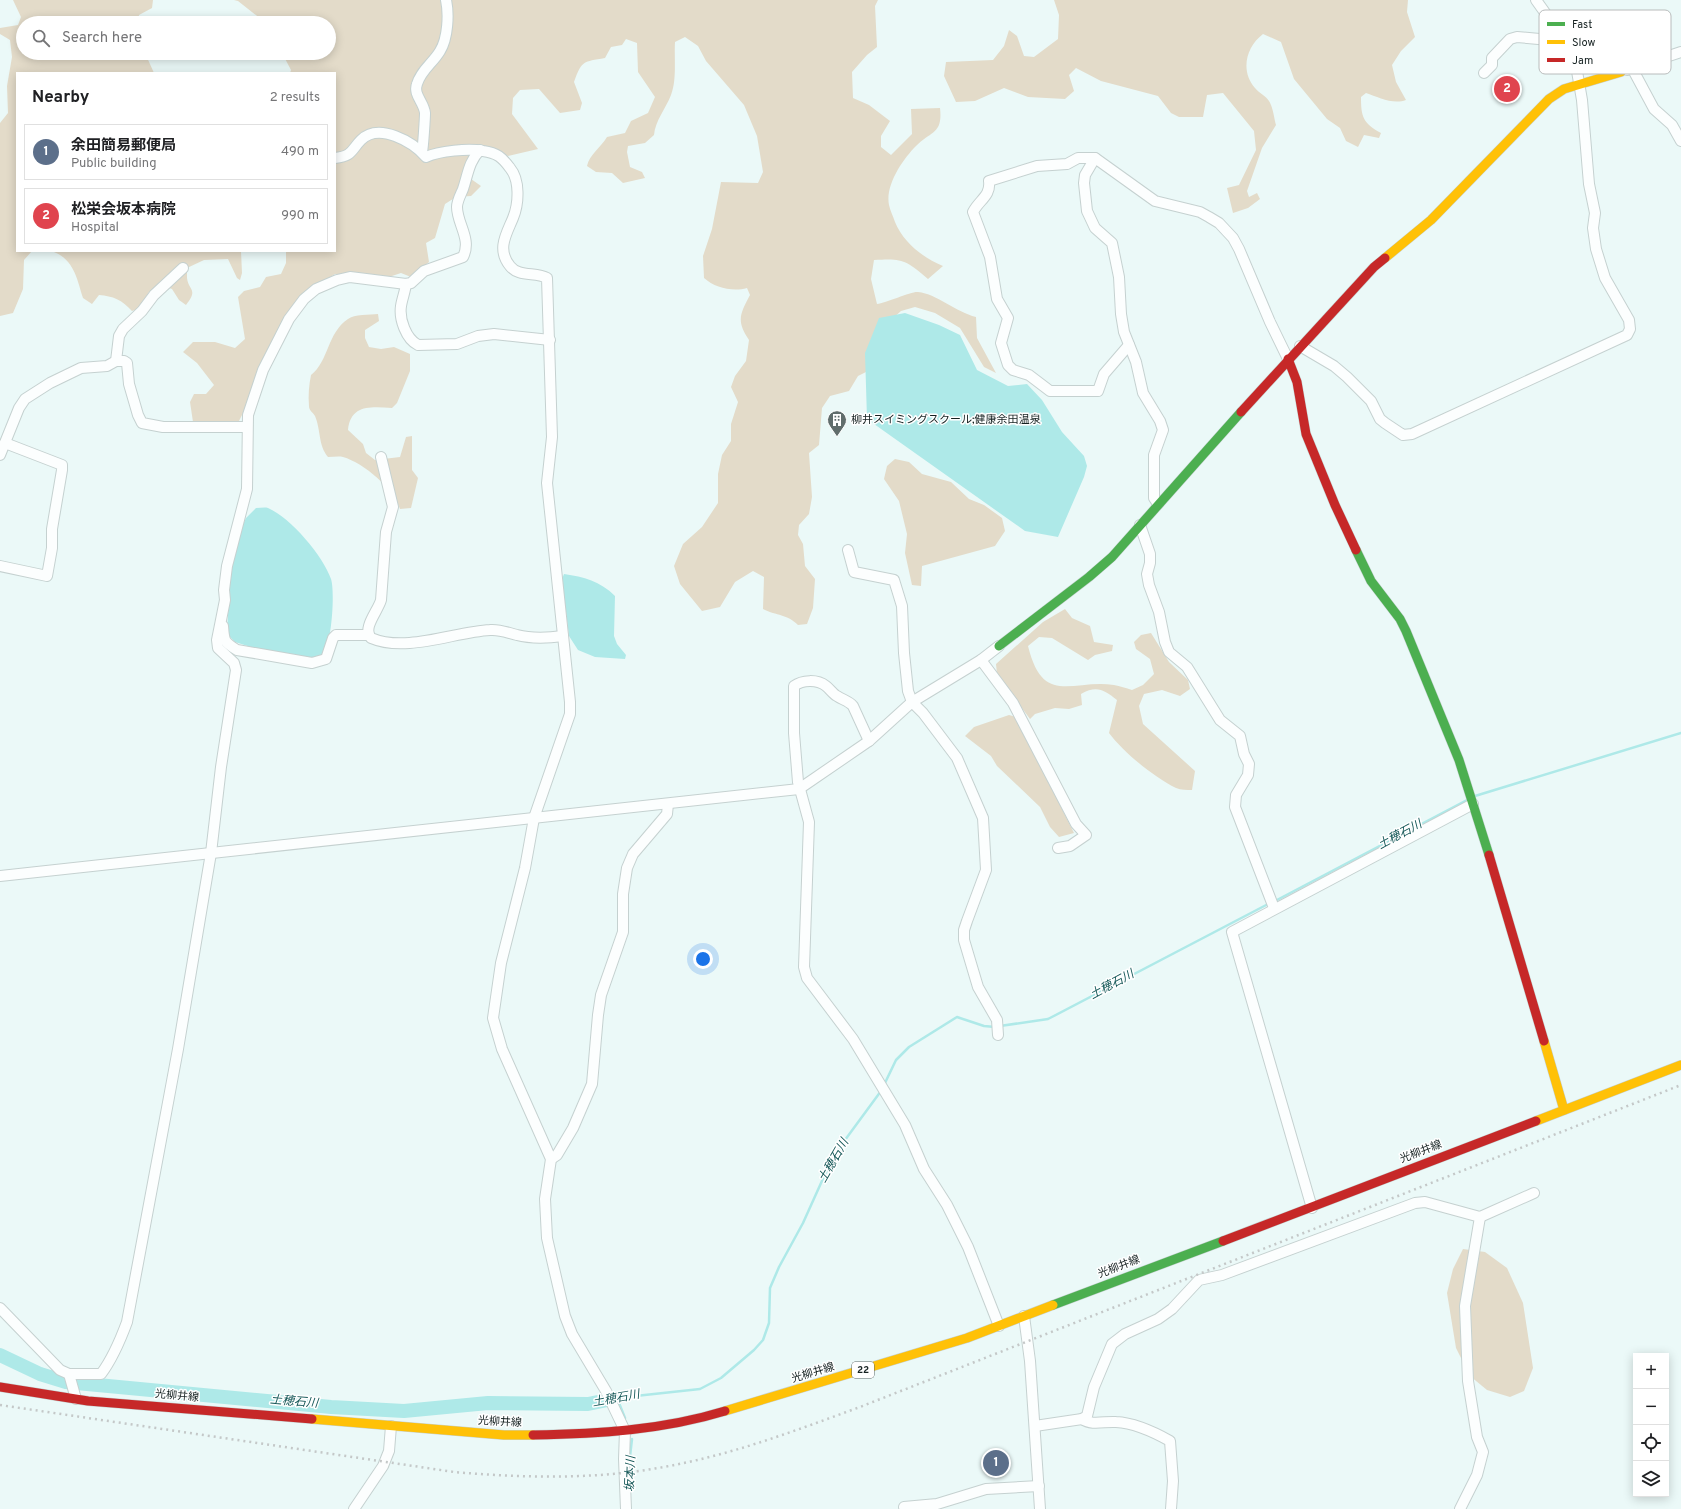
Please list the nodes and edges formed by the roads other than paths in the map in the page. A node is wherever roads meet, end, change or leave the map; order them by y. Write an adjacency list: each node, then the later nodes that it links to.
1 (446, 0): 14 (street)
2 (1536, 0): 3 (street)
3 (1543, 10)
4 (1539, 39): 7 (street)
5 (1681, 52): 6 (street)
6 (1671, 55)
7 (1484, 73)
8 (1577, 74): 11 (street)
9 (1614, 74): 11 (main road)
10 (1635, 74): 12 (street)
11 (1579, 84): 21 (main road); 21 (street)
12 (1681, 141)
13 (480, 150): 14 (street); 18 (street); 19 (street)
14 (422, 152): 15 (street)
15 (336, 158)
16 (1095, 158): 20 (street); 20 (street); 22 (street)
17 (183, 268): 23 (street)
18 (406, 284): 19 (street); 24 (street)
19 (550, 340): 34 (street)
20 (1129, 344): 28 (street)
21 (1300, 346): 22 (main road)
22 (1288, 359): 28 (main road); 41 (main road)
23 (116, 361): 24 (street); 25 (street)
24 (247, 427): 32 (street)
25 (4, 443): 26 (street); 31 (street)
26 (0, 455)
27 (381, 456): 33 (street)
28 (1158, 504): 29 (main road)
29 (1140, 525): 35 (main road); 46 (street)
30 (848, 550): 37 (street)
31 (0, 566)
32 (220, 623): 33 (street); 44 (street)
33 (369, 635): 34 (street)
34 (563, 636): 42 (street)
35 (999, 646): 36 (street)
36 (981, 660): 37 (street); 43 (street)
37 (912, 702): 38 (street); 47 (street)
38 (869, 740): 39 (street); 39 (street)
39 (799, 789): 40 (street); 56 (street)
40 (668, 804): 42 (street); 50 (street)
41 (1473, 804): 46 (street); 49 (main road)
42 (534, 818): 44 (street); 50 (street)
43 (1058, 848)
44 (211, 853): 45 (street); 57 (street)
45 (0, 876)
46 (1272, 904): 52 (street)
47 (998, 1031)
48 (1681, 1065): 49 (main road, 光柳井線 / 22)
49 (1564, 1110): 52 (main road, 光柳井線 / 22)
50 (551, 1159): 63 (street)
51 (1534, 1193): 53 (street)
52 (1312, 1208): 55 (main road, 光柳井線 / 22)
53 (1480, 1216): 60 (street); 70 (street)
54 (0, 1308): 57 (street)
55 (1024, 1316): 56 (main road, 光柳井線 / 22); 62 (street)
56 (999, 1326): 63 (main road, 光柳井線 / 22)
57 (70, 1376): 59 (street)
58 (0, 1387): 59 (main road, 光柳井線 / 22)
59 (75, 1397): 61 (main road, 光柳井線 / 22)
60 (1082, 1419): 62 (street); 69 (street)
61 (391, 1426): 63 (main road, 光柳井線 / 22); 66 (street)
62 (1035, 1426): 64 (street)
63 (625, 1431): 67 (street)
64 (1039, 1486): 65 (street); 68 (street)
65 (904, 1507)
66 (354, 1509)
67 (626, 1509)
68 (1040, 1509)
69 (1171, 1509)
70 (1460, 1509)

